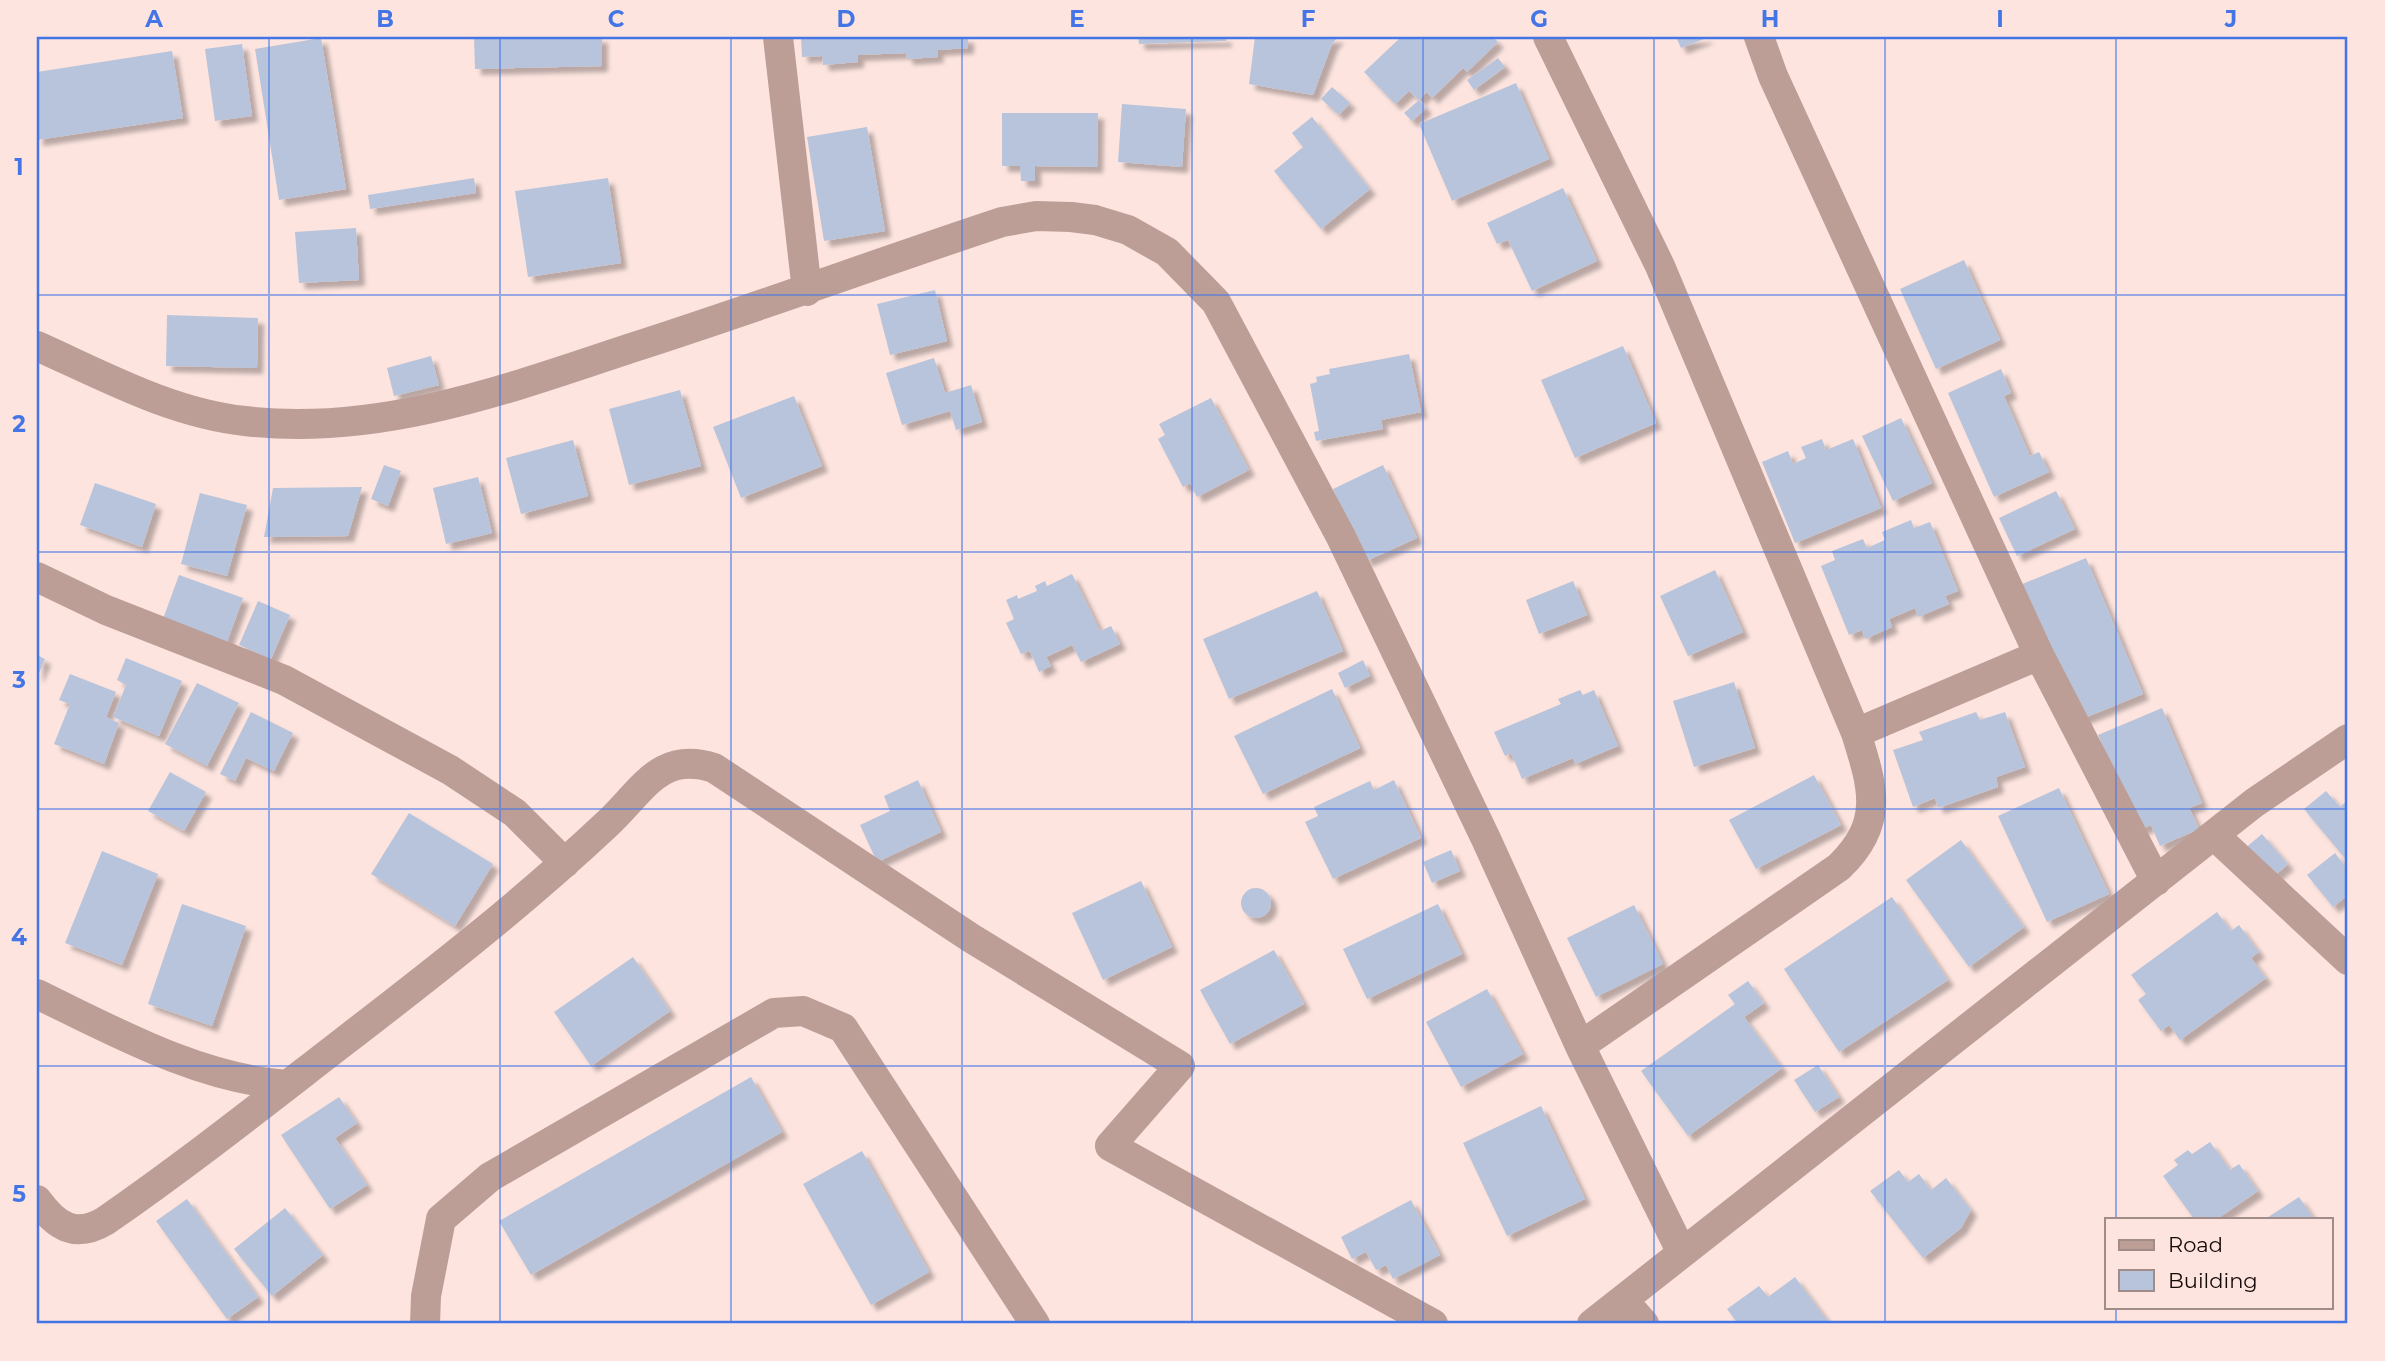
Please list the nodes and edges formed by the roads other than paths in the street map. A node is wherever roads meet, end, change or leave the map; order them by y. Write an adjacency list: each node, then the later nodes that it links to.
1 (778, 37): 4 (street)
2 (1548, 37): 8 (street)
3 (1759, 37): 7 (street)
4 (807, 291): 5 (street); 15 (street)
5 (37, 346)
6 (37, 577): 11 (street)
7 (2039, 655): 8 (street); 12 (street)
8 (1856, 733): 15 (street)
9 (2348, 739): 10 (street)
10 (2215, 836): 12 (street); 13 (street)
11 (565, 863): 16 (street); 22 (street)
12 (2155, 881): 18 (street)
13 (2348, 960)
14 (37, 994): 16 (street)
15 (1580, 1046): 18 (street)
16 (288, 1085): 17 (street)
17 (37, 1200)
18 (1682, 1253): 19 (street)
19 (1623, 1300): 23 (street); 24 (street)
20 (425, 1324): 21 (street)
21 (1035, 1324)
22 (1433, 1324)
23 (1592, 1324)
24 (1644, 1324)

